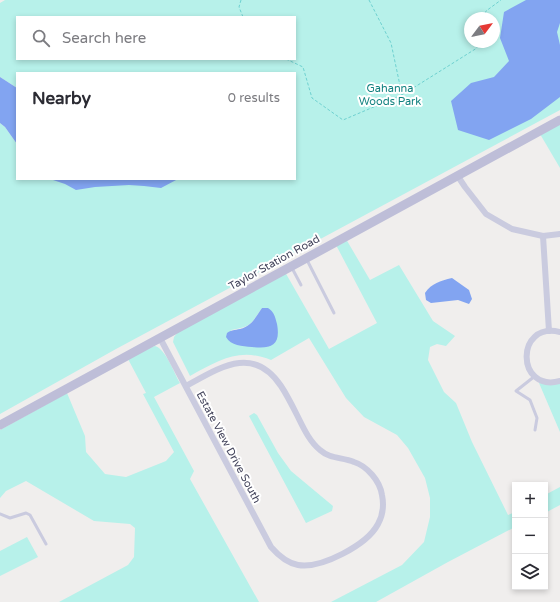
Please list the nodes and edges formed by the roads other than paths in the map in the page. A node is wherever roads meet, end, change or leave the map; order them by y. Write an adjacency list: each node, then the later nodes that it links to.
1 (560, 120): 2 (main road, Taylor Station Road)
2 (457, 175): 4 (street); 5 (main road, Taylor Station Road)
3 (560, 234): 4 (street)
4 (543, 236): 9 (street)
5 (306, 258): 6 (main road, Taylor Station Road); 8 (lane)
6 (291, 266): 7 (lane); 11 (main road, Taylor Station Road)
7 (301, 285)
8 (334, 313)
9 (549, 331): 10 (street); 12 (street)
10 (560, 332)
11 (160, 338): 14 (street, Estate View Drive South); 15 (main road, Taylor Station Road)
12 (535, 376): 13 (street); 16 (lane)
13 (560, 381)
14 (186, 386): 14 (street, Estate View Drive South)
15 (0, 425)
16 (535, 430)
17 (0, 514): 18 (lane)
18 (46, 544)

